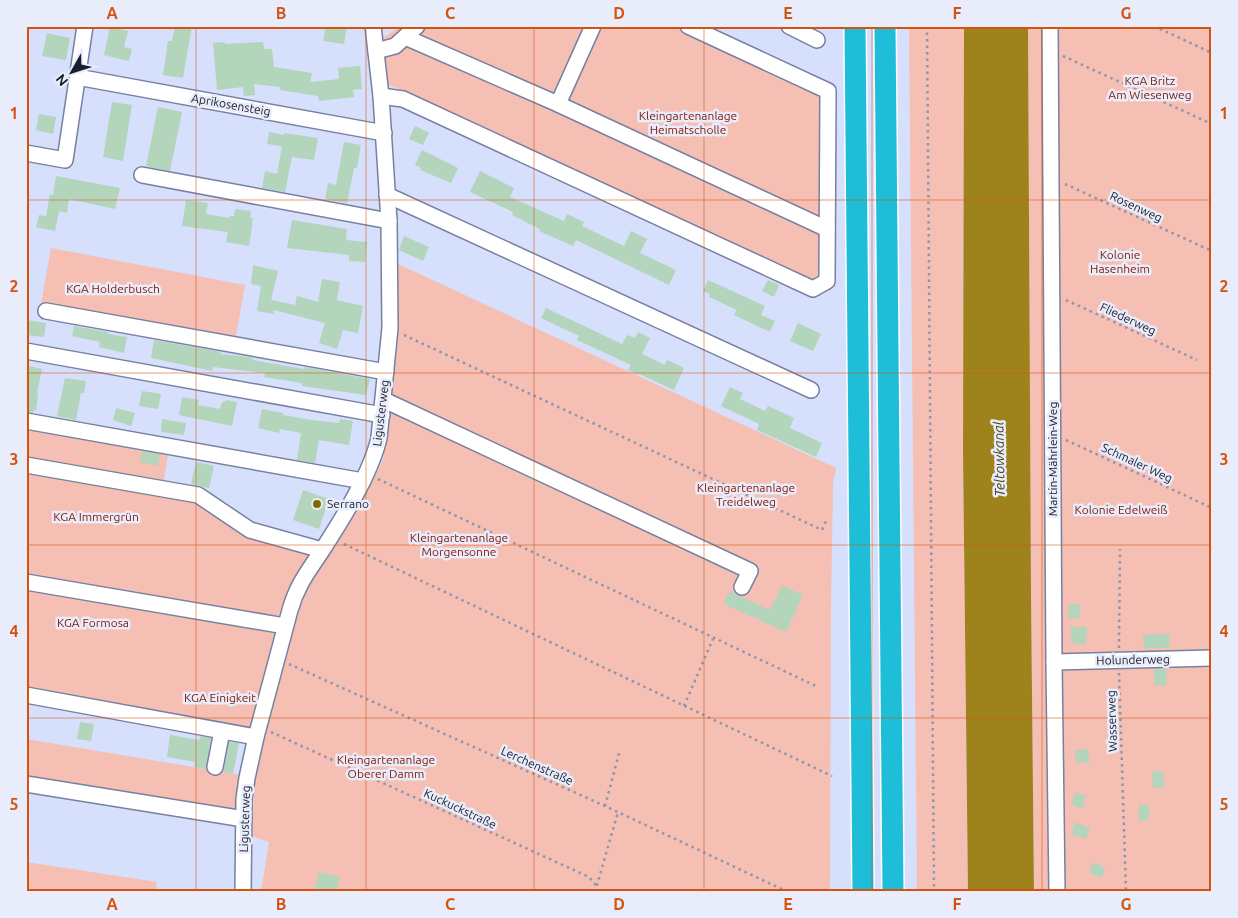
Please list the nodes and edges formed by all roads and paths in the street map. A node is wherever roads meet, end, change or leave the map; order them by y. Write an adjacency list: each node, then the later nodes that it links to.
1 (85, 26): 17 (street)
2 (372, 26): 14 (street, Ligusterweg)
3 (417, 26): 12 (street)
4 (594, 26): 19 (street)
5 (688, 26): 27 (street)
6 (789, 26): 13 (street)
7 (855, 26): 69 (highway)
8 (885, 26): 70 (highway)
9 (927, 26): 71 (path)
10 (1050, 26): 16 (street, Martin-Mährlein-Weg)
11 (1154, 26): 15 (path)
12 (405, 37): 14 (street); 19 (street)
13 (817, 40)
14 (376, 51): 18 (street, Ligusterweg)
15 (1212, 53)
16 (1050, 54): 20 (path); 24 (street, Martin-Mährlein-Weg)
17 (77, 77): 21 (street, Aprikosensteig); 22 (street)
18 (381, 96): 21 (street, Ligusterweg); 27 (street)
19 (558, 104): 27 (street)
20 (1212, 124)
21 (384, 133): 25 (street, Ligusterweg)
22 (26, 153)
23 (142, 175): 26 (street)
24 (1052, 182): 28 (path, Rosenweg); 29 (street, Martin-Mährlein-Weg)
25 (387, 195): 26 (street, Ligusterweg); 35 (street)
26 (389, 221): 31 (street, Ligusterweg)
27 (827, 229)
28 (1212, 251)
29 (1052, 298): 33 (path, Fliederweg); 38 (street, Martin-Mährlein-Weg)
30 (46, 311): 34 (street)
31 (390, 328): 34 (street, Ligusterweg); 42 (path)
32 (26, 351): 36 (street)
33 (1197, 360)
34 (386, 372): 36 (street, Ligusterweg)
35 (811, 390)
36 (383, 408): 40 (street, Ligusterweg); 46 (street)
37 (26, 422): 40 (street)
38 (1053, 438): 41 (path, Schmaler Weg); 52 (street, Martin-Mährlein-Weg)
39 (26, 465): 43 (street)
40 (365, 477): 43 (street, Ligusterweg); 48 (path)
41 (1212, 508)
42 (827, 519)
43 (326, 543): 47 (street, Ligusterweg); 55 (path)
44 (1120, 549): 51 (path, Wasserweg)
45 (26, 582): 47 (street)
46 (742, 587)
47 (285, 626): 50 (street, Ligusterweg)
48 (713, 638): 53 (path); 55 (path)
49 (1212, 658): 51 (street, Holunderweg)
50 (277, 659): 57 (street, Ligusterweg); 62 (path, Lerchenstraße)
51 (1119, 660): 52 (street, Holunderweg); 73 (path, Wasserweg)
52 (1054, 662): 72 (street, Martin-Mährlein-Weg)
53 (818, 687)
54 (26, 696): 56 (street)
55 (684, 706): 60 (path)
56 (222, 731): 57 (street); 59 (street)
57 (257, 732): 64 (street, Ligusterweg); 65 (path, Kuckuckstraße)
58 (620, 750): 62 (path)
59 (215, 767)
60 (832, 776)
61 (26, 784): 64 (street)
62 (605, 806): 63 (path, Lerchenstraße)
63 (618, 812): 65 (path); 68 (path, Lerchenstraße)
64 (244, 819): 66 (street, Ligusterweg)
65 (596, 886): 67 (path)
66 (242, 892)
67 (594, 892)
68 (788, 892)
69 (863, 892)
70 (893, 892)
71 (934, 892)
72 (1058, 892)
73 (1126, 892)

